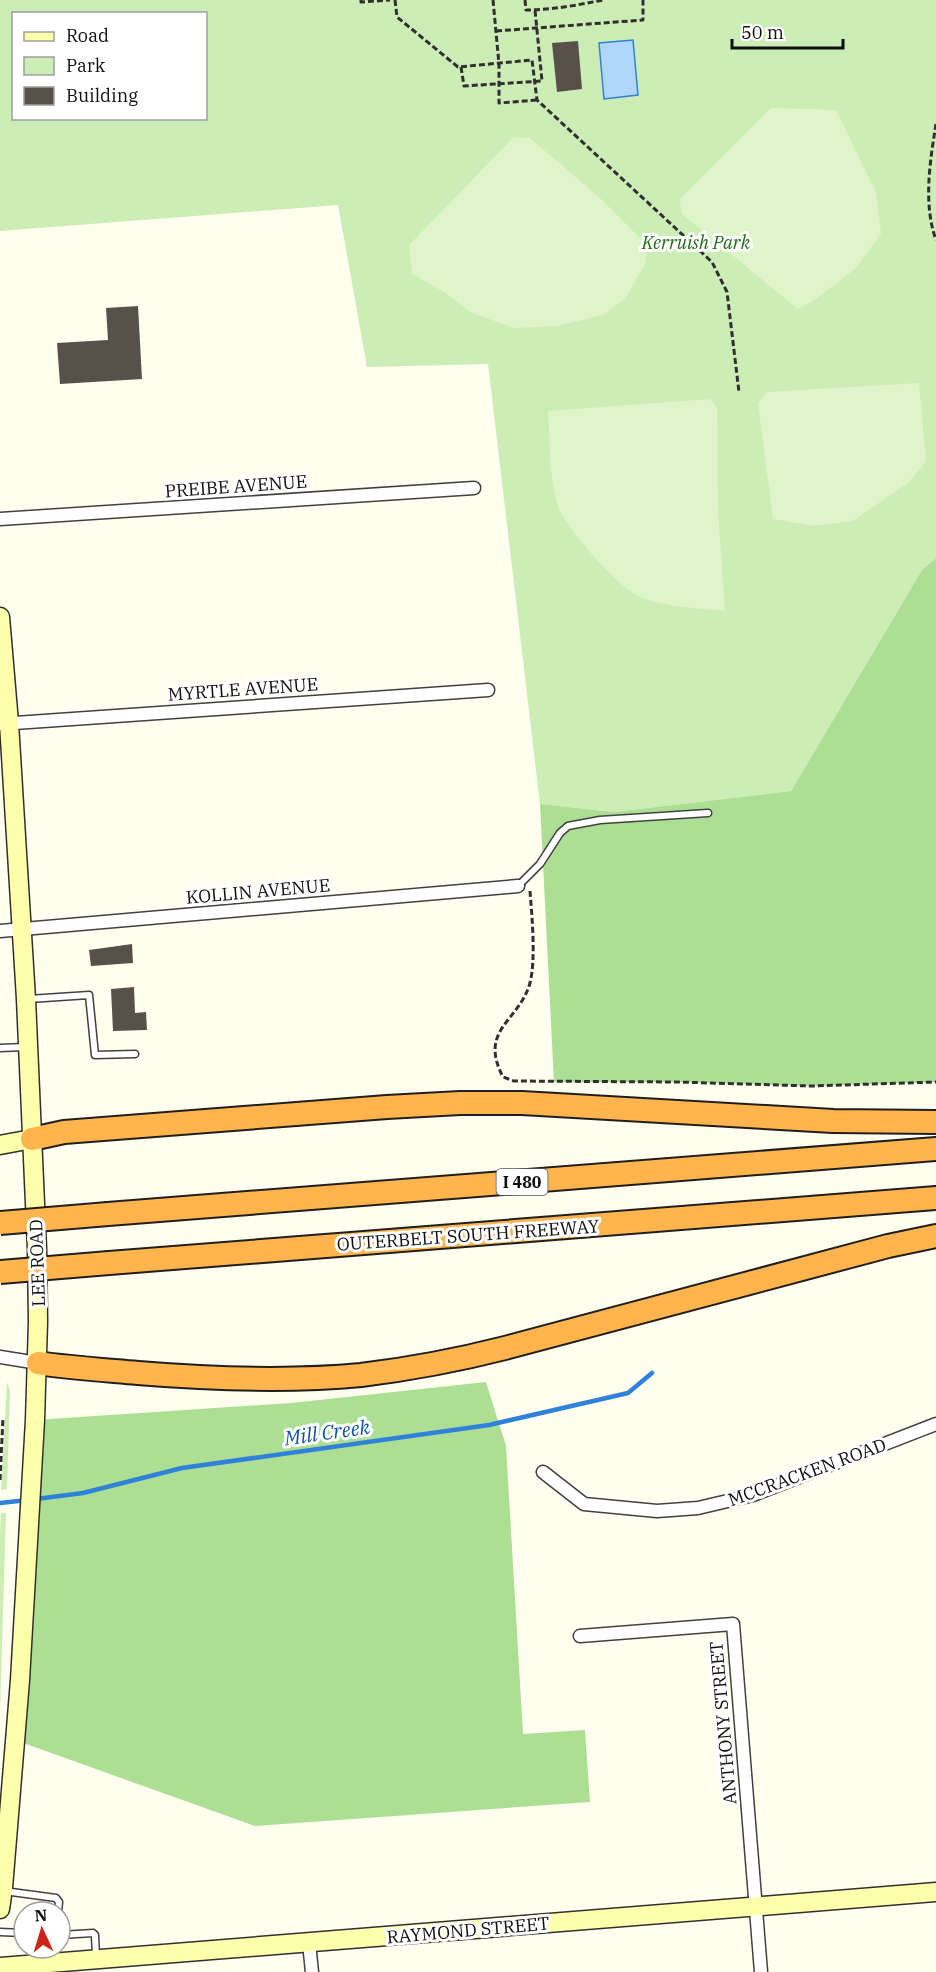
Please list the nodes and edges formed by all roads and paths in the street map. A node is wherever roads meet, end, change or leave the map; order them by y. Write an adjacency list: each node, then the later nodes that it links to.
1 (361, 0): 2 (path)
2 (390, 0)
3 (395, 0): 12 (path)
4 (493, 0): 10 (path)
5 (525, 0): 8 (path)
6 (603, 0): 8 (path)
7 (643, 0): 9 (path)
8 (536, 10): 9 (path)
9 (537, 28): 10 (path); 13 (path)
10 (496, 31): 11 (path)
11 (499, 64): 12 (path); 13 (path); 14 (path)
12 (461, 67): 14 (path)
13 (534, 81): 14 (path); 15 (path)
14 (499, 84): 15 (path)
15 (537, 100): 18 (path)
16 (936, 124): 17 (path)
17 (936, 240)
18 (739, 392)
19 (474, 488): 20 (street, PREIBE AVENUE)
20 (0, 519)
21 (0, 617): 23 (main road, LEE ROAD)
22 (488, 690): 23 (street, MYRTLE AVENUE)
23 (4, 723): 27 (main road, LEE ROAD)
24 (708, 813): 25 (lane)
25 (530, 874): 26 (lane); 33 (path)
26 (518, 886): 27 (street, KOLLIN AVENUE)
27 (22, 930): 28 (street, KOLLIN AVENUE); 29 (main road, LEE ROAD)
28 (0, 931)
29 (26, 999): 30 (main road, LEE ROAD); 32 (lane)
30 (28, 1047): 31 (lane); 35 (main road, LEE ROAD)
31 (0, 1048)
32 (135, 1054)
33 (936, 1082)
34 (936, 1122): 35 (highway)
35 (32, 1139): 36 (main road); 43 (main road, LEE ROAD)
36 (0, 1145)
37 (936, 1149): 39 (highway, I 480, bridge)
38 (936, 1198): 41 (highway, OUTERBELT SOUTH FREEWAY, bridge)
39 (0, 1223)
40 (936, 1236): 43 (highway)
41 (0, 1272)
42 (0, 1358): 43 (street)
43 (38, 1363): 50 (main road, LEE ROAD)
44 (3, 1418): 47 (path)
45 (936, 1424): 46 (street, MCCRACKEN ROAD)
46 (543, 1472)
47 (0, 1480)
48 (580, 1636): 52 (street, ANTHONY STREET)
49 (936, 1892): 52 (main road, RAYMOND STREET)
50 (2, 1900): 51 (lane)
51 (58, 1900)
52 (756, 1906): 54 (main road, RAYMOND STREET); 60 (street, ANTHONY STREET)
53 (72, 1934): 56 (lane)
54 (309, 1943): 56 (main road, RAYMOND STREET); 59 (street)
55 (72, 1958): 56 (main road, RAYMOND STREET)
56 (96, 1959)
57 (27, 1960): 58 (main road, RAYMOND STREET)
58 (0, 1966)
59 (312, 1972)
60 (761, 1972)

